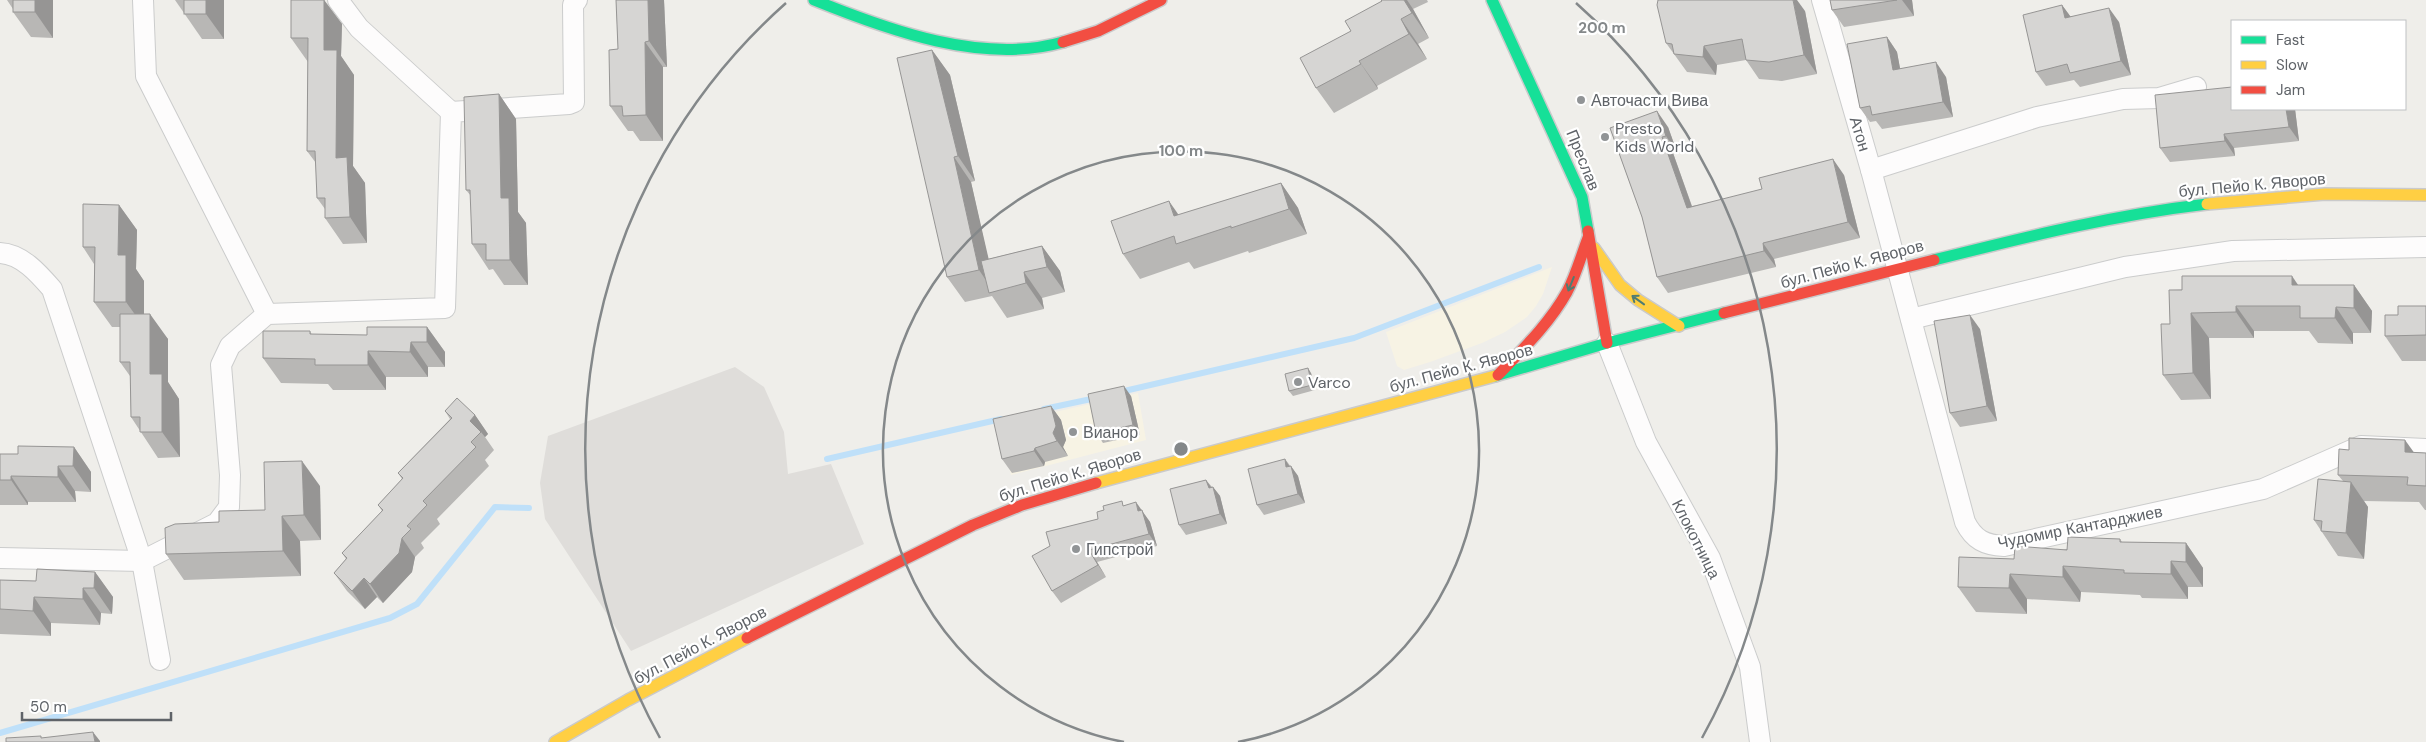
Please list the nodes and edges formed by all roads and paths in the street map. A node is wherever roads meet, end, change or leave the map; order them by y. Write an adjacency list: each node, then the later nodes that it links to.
1 (143, 0): 16 (street)
2 (338, 0): 9 (street)
3 (577, 0): 9 (street)
4 (814, 0): 5 (street)
5 (1161, 0)
6 (1492, 0): 12 (street, Преслав)
7 (1822, 0): 10 (street, Атон)
8 (2196, 87): 10 (street)
9 (450, 112): 16 (street)
10 (1870, 170): 15 (street, Атон)
11 (2426, 195): 15 (street, бул. Пейо К. Яворов)
12 (1588, 238): 18 (street, one-way to 12); 19 (street, Преслав); 20 (street, one-way to 20)
13 (2426, 247): 17 (street)
14 (0, 253): 23 (street)
15 (1897, 269): 17 (street, Чудомир Кантарджиев); 18 (street, бул. Пейо К. Яворов)
16 (268, 314): 23 (street)
17 (1910, 320): 21 (street, Чудомир Кантарджиев)
18 (1679, 326): 19 (street, бул. Пейо К. Яворов)
19 (1607, 343): 20 (street, бул. Пейо К. Яворов); 26 (street, Клокотница)
20 (1497, 375): 25 (street, бул. Пейо К. Яворов)
21 (2426, 449)
22 (0, 558): 23 (street)
23 (142, 560): 24 (street)
24 (160, 660)
25 (555, 742)
26 (1760, 742)

